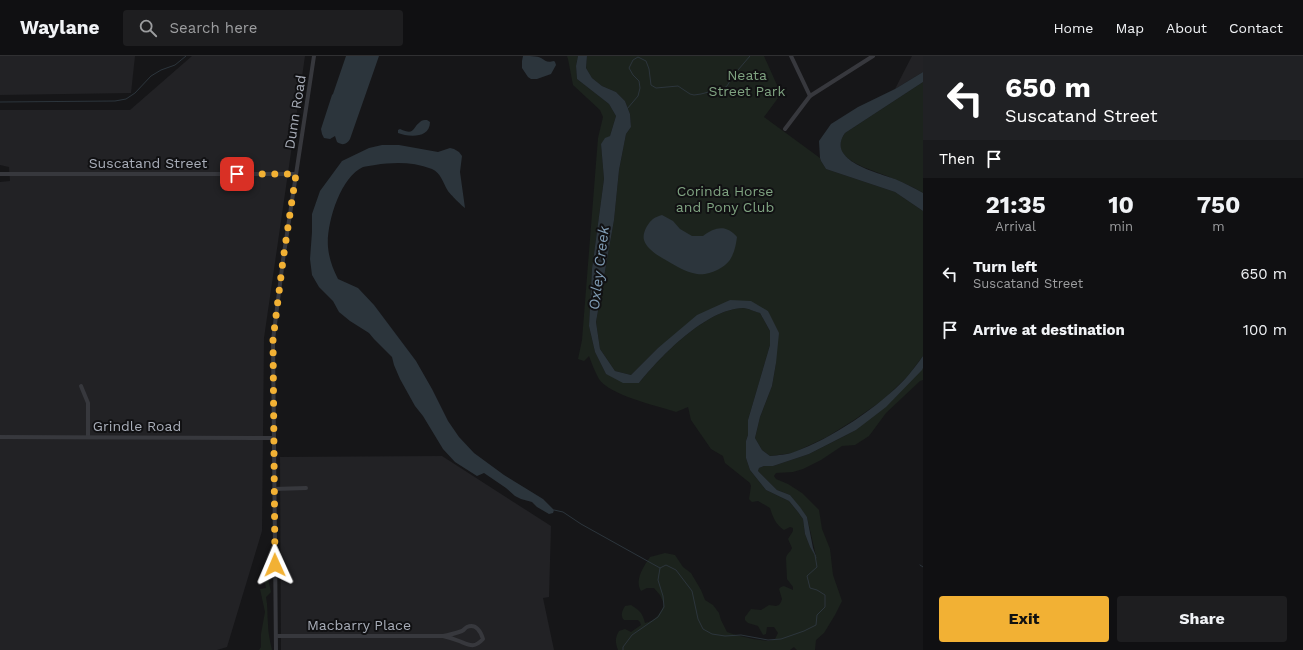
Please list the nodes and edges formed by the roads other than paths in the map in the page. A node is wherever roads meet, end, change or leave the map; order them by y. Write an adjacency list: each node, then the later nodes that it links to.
1 (314, 56): 7 (street, Dunn Road)
2 (791, 56): 4 (street)
3 (872, 56): 4 (street)
4 (810, 96): 5 (street)
5 (785, 129)
6 (0, 174): 7 (street, Suscatand Street)
7 (296, 174): 11 (street, Dunn Road)
8 (81, 386): 9 (street)
9 (88, 437): 10 (street, Grindle Road); 11 (street, Grindle Road)
10 (0, 438)
11 (274, 438): 13 (street, Dunn Road)
12 (306, 488): 13 (street)
13 (274, 489): 14 (street, Dunn Road)
14 (276, 636): 15 (street, Macbarry Place); 16 (street, Dunn Road)
15 (443, 636): 15 (street, Macbarry Place)
16 (276, 650)

